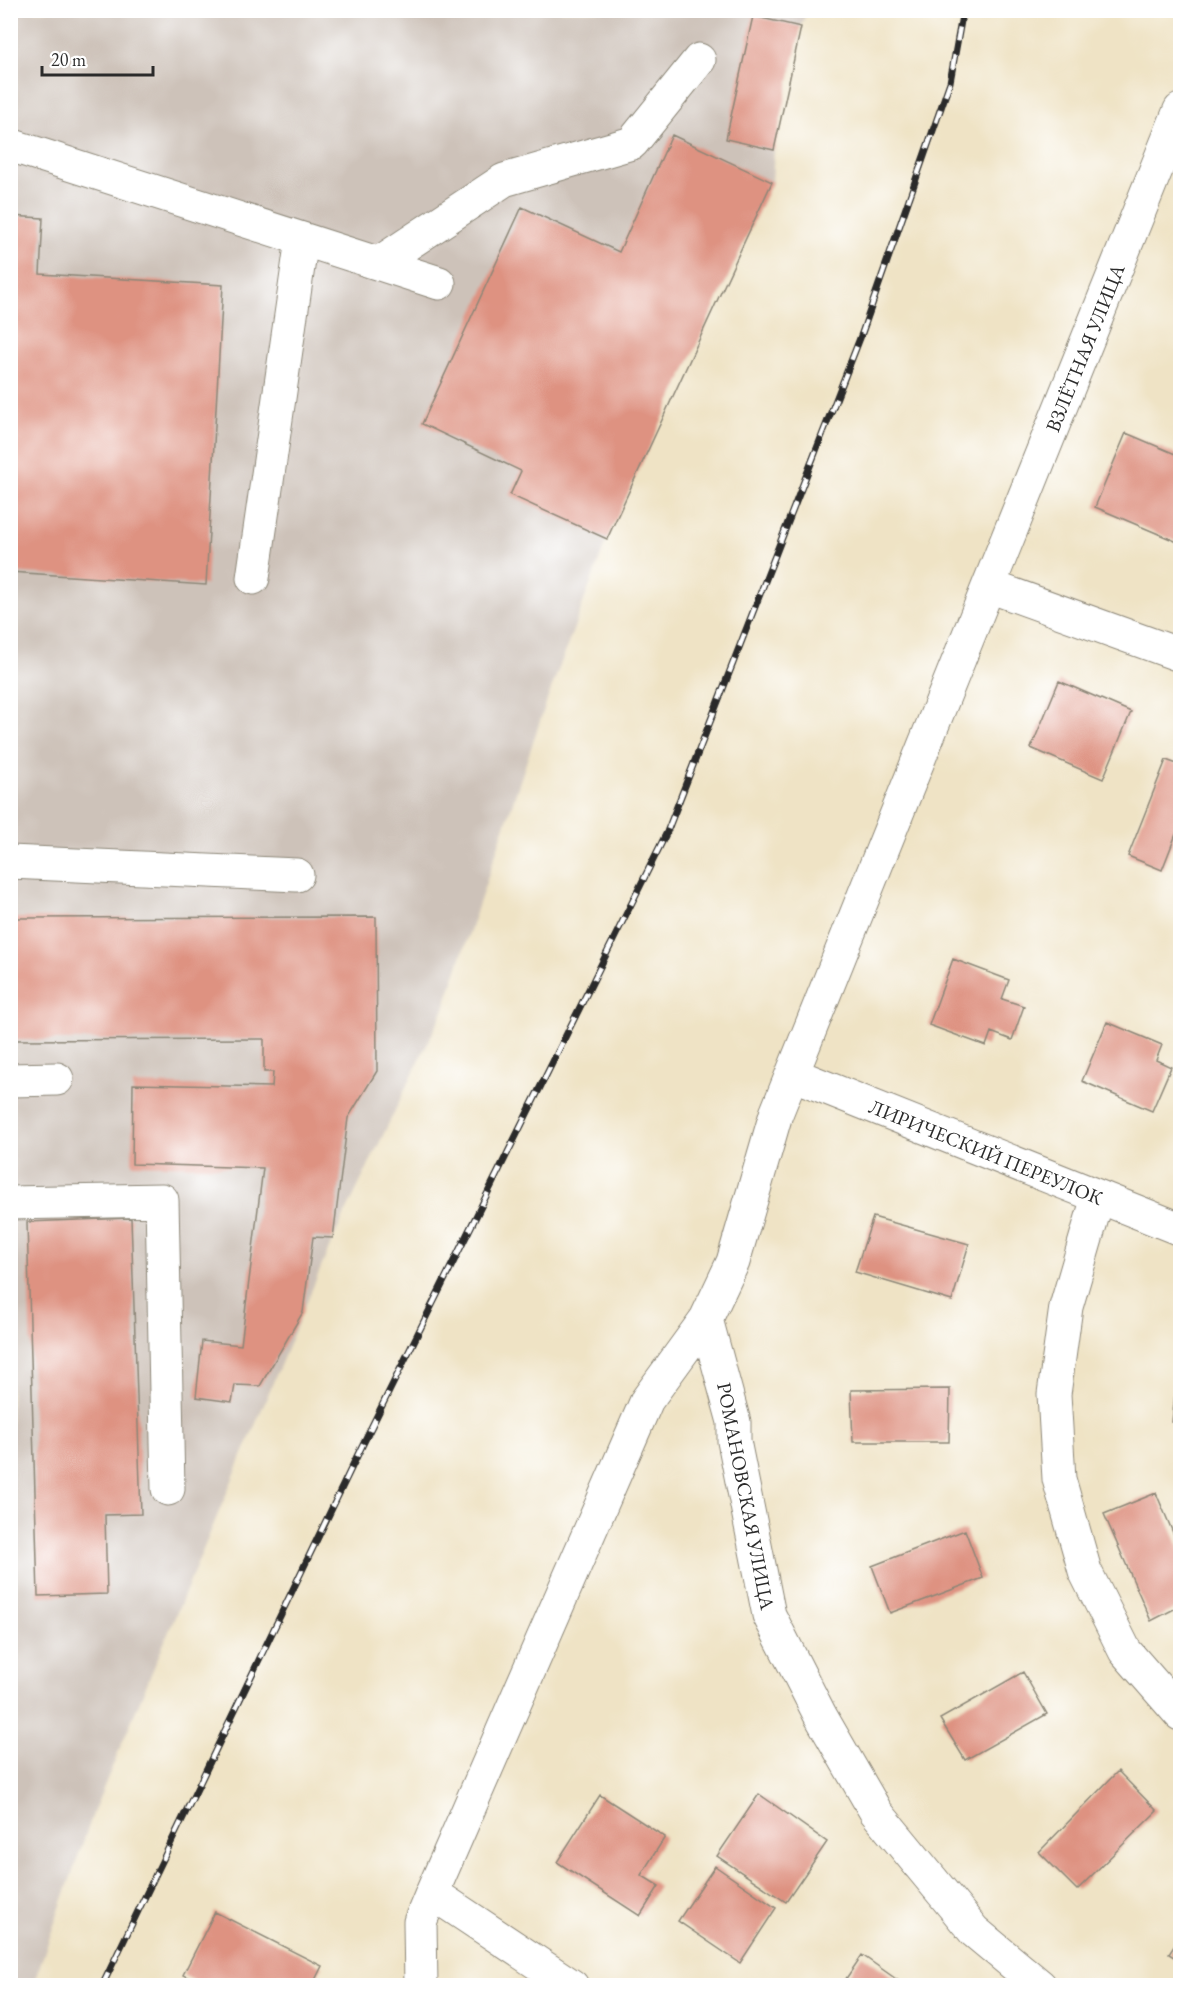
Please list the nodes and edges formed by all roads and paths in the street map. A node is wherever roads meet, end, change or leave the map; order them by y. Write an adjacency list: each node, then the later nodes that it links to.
1 (699, 60): 5 (street)
2 (1180, 110): 8 (street, ВЗЛЁТНАЯ УЛИЦА)
3 (10, 145): 4 (street)
4 (302, 239): 5 (street); 7 (street)
5 (379, 263): 6 (street)
6 (439, 283)
7 (253, 578)
8 (989, 586): 9 (street); 12 (street, ВЗЛЁТНАЯ УЛИЦА)
9 (1180, 656)
10 (10, 862): 11 (street)
11 (297, 875)
12 (792, 1074): 15 (street, ЛИРИЧЕСКИЙ ПЕРЕУЛОК); 18 (street)
13 (10, 1080): 14 (street)
14 (57, 1080)
15 (1098, 1197): 17 (street, ЛИРИЧЕСКИЙ ПЕРЕУЛОК); 20 (street)
16 (10, 1203): 19 (street)
17 (1180, 1229)
18 (706, 1319): 21 (street); 24 (street, РОМАНОВСКАЯ УЛИЦА)
19 (168, 1489)
20 (1180, 1714)
21 (432, 1893): 22 (street); 23 (street)
22 (421, 1986)
23 (572, 1986)
24 (1040, 1986)

